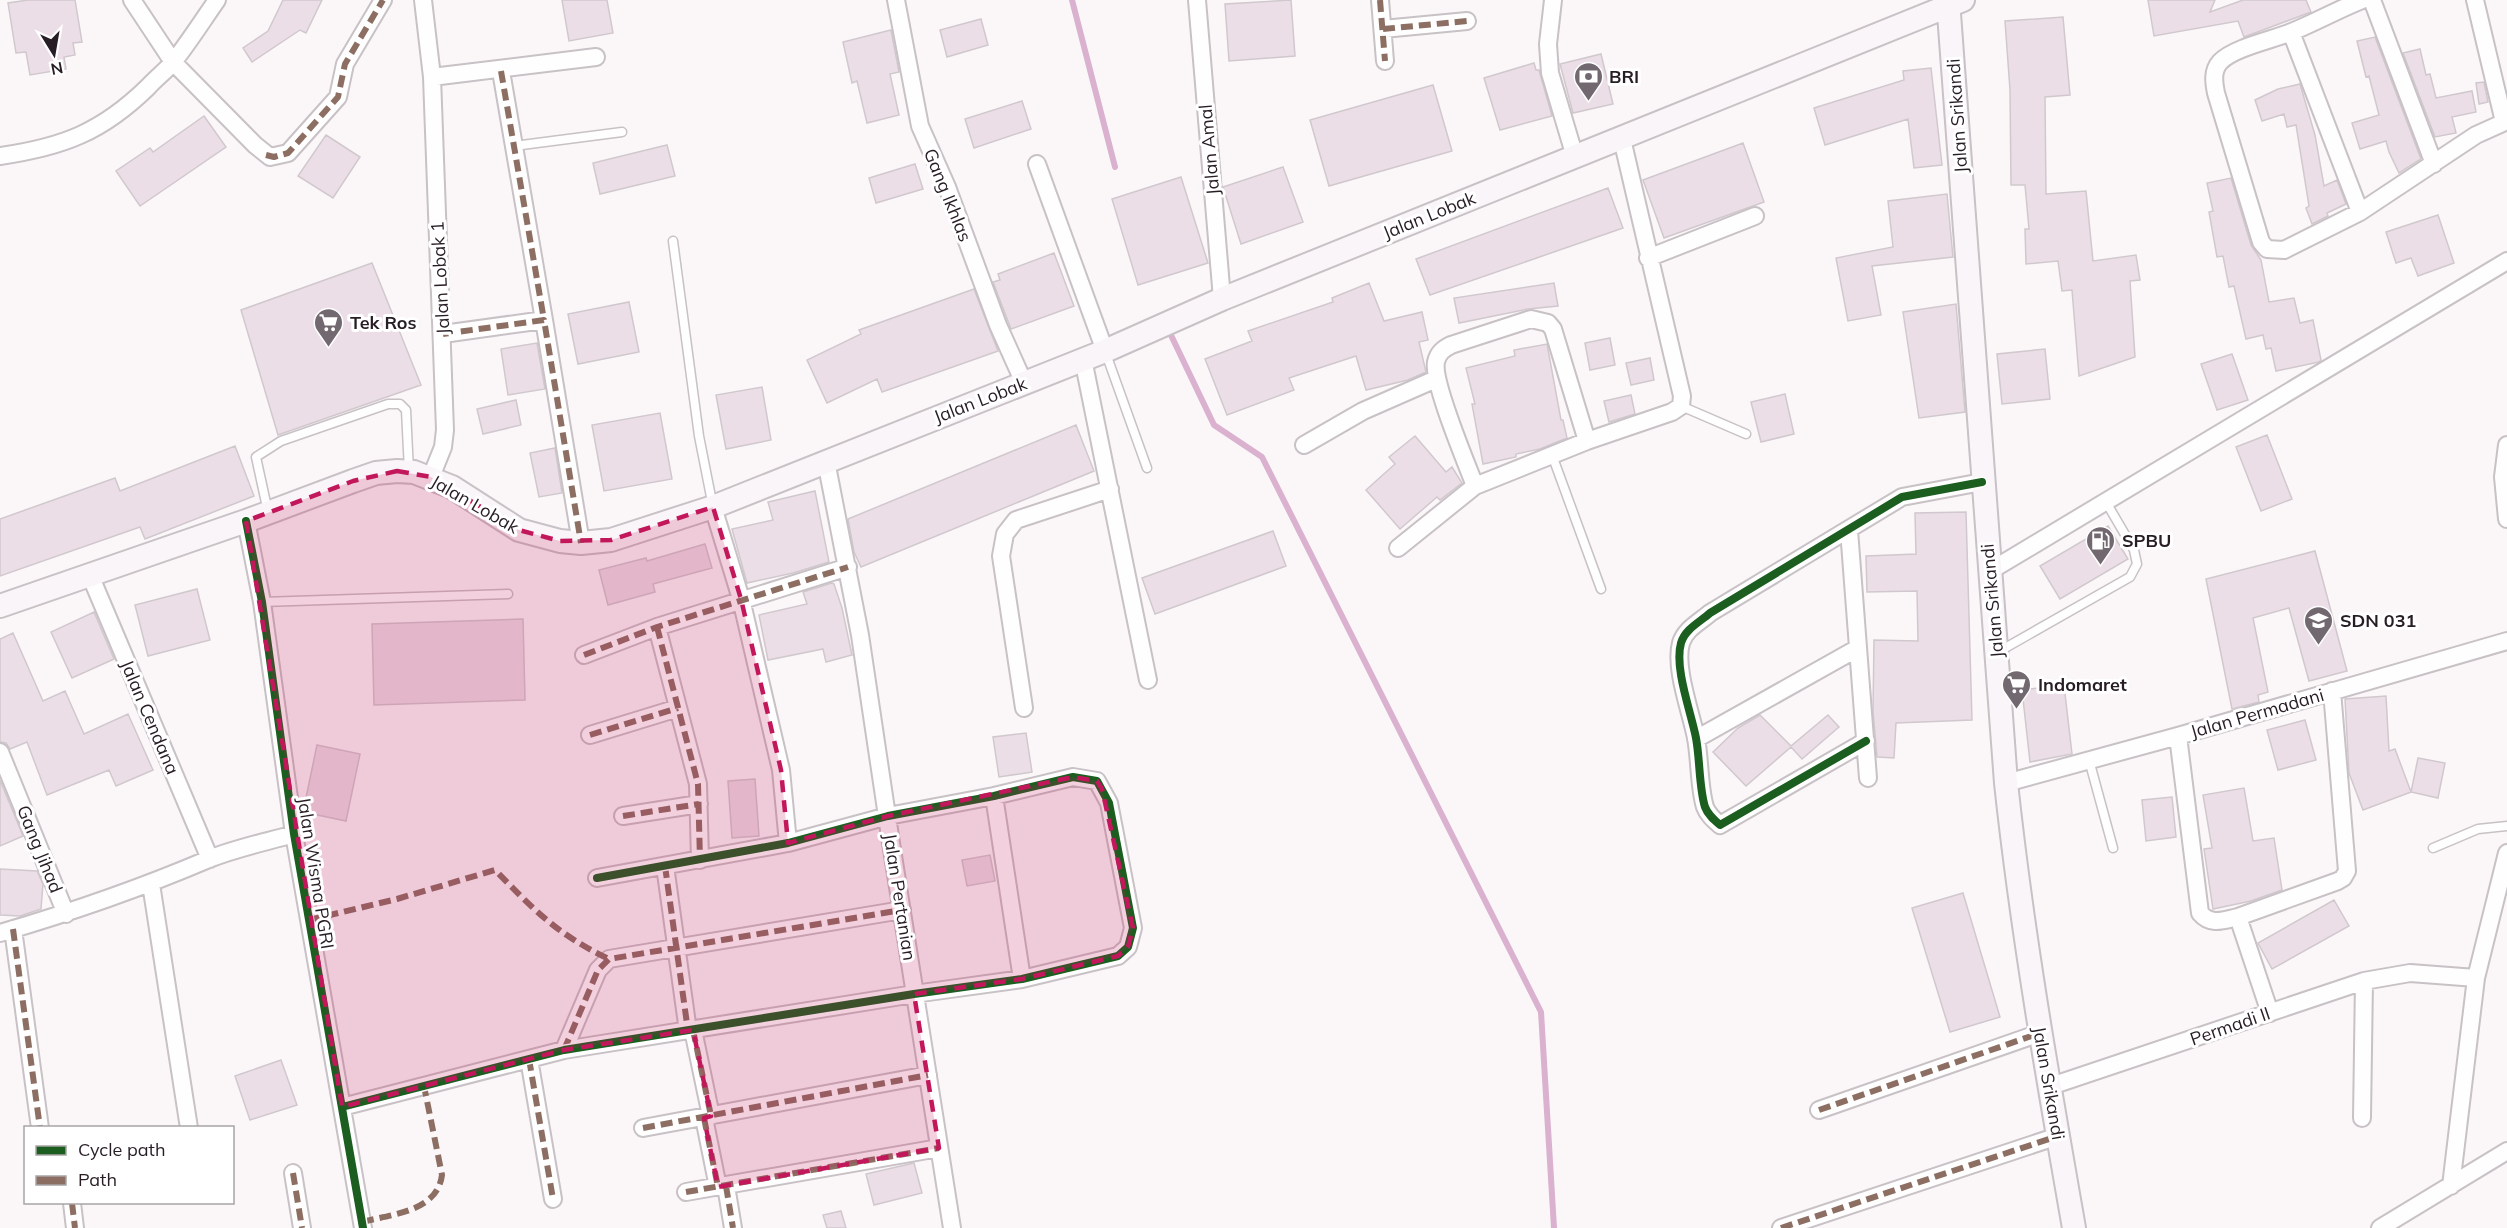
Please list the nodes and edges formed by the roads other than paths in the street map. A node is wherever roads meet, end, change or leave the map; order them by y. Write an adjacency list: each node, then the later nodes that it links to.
1 (132, 0): 19 (street)
2 (217, 0): 19 (street)
3 (383, 0): 19 (street)
4 (423, 0): 21 (street, Jalan Lobak 1)
5 (896, 0): 41 (street, Gang Ikhlas)
6 (1197, 0): 35 (street, Jalan Amal)
7 (1380, 0): 15 (street)
8 (1553, 0): 27 (street)
9 (2362, 0): 13 (street)
10 (2372, 0): 28 (street)
11 (2475, 0): 22 (street)
12 (1953, 2): 24 (main road, Jalan Lobak); 51 (main road, Jalan Srikandi)
13 (2341, 4): 16 (street)
14 (1467, 21): 15 (street)
15 (1383, 29): 18 (street)
16 (2291, 32): 30 (street); 30 (street)
17 (596, 57): 20 (street)
18 (1385, 61)
19 (173, 62): 26 (street)
20 (501, 70): 21 (street); 25 (street)
21 (432, 77): 37 (street, Jalan Lobak 1)
22 (2506, 121): 28 (street)
23 (622, 132): 25 (lane)
24 (1622, 139): 27 (main road, Jalan Lobak); 33 (street)
25 (514, 146): 36 (street)
26 (0, 156)
27 (1575, 157): 35 (main road, Jalan Lobak)
28 (2434, 164): 30 (street)
29 (1037, 165): 38 (street)
30 (2360, 212)
31 (1755, 216): 33 (street)
32 (673, 240): 55 (lane)
33 (1648, 258): 42 (street)
34 (2507, 261): 54 (street)
35 (1222, 299): 38 (main road, Jalan Lobak)
36 (544, 320): 37 (street); 60 (street)
37 (443, 334): 50 (street, Jalan Lobak 1)
38 (1105, 351): 39 (main road, Jalan Lobak); 49 (lane)
39 (1083, 359): 41 (main road, Jalan Lobak); 53 (street)
40 (1436, 379): 44 (street); 45 (street); 52 (street)
41 (1024, 383): 48 (main road, Jalan Lobak)
42 (1681, 406): 43 (lane); 44 (street)
43 (1746, 434)
44 (1587, 441): 47 (street)
45 (1304, 445)
46 (2507, 445): 57 (street)
47 (1552, 455): 52 (street); 65 (lane)
48 (826, 461): 55 (main road, Jalan Lobak); 62 (street, Jalan Pertanian)
49 (1147, 468)
50 (420, 474): 56 (main road, Jalan Lobak); 56 (lane); 60 (main road, Jalan Lobak)
51 (1982, 482): 59 (street); 63 (main road, Jalan Srikandi)
52 (1475, 486): 61 (street)
53 (1110, 489): 75 (street); 78 (street)
54 (2106, 502): 63 (street); 73 (lane)
55 (713, 507): 60 (main road, Jalan Lobak); 67 (street)
56 (268, 513): 58 (main road, Jalan Lobak)
57 (2507, 519)
58 (246, 521): 64 (main road, Jalan Lobak); 68 (street, Jalan Wisma PGRI)
59 (1849, 530): 72 (street); 81 (street)
60 (581, 543)
61 (1398, 548)
62 (848, 567): 67 (street); 90 (street, Jalan Pertanian)
63 (1990, 571): 73 (main road, Jalan Srikandi)
64 (90, 575): 69 (main road, Jalan Lobak); 97 (street, Jalan Cendana)
65 (1601, 589)
66 (508, 594): 68 (lane)
67 (741, 599): 70 (street); 93 (street)
68 (262, 602): 92 (street, Jalan Wisma PGRI)
69 (0, 606)
70 (657, 627): 74 (street); 77 (street)
71 (2507, 641): 76 (street, Jalan Permadani)
72 (1858, 648): 81 (street); 82 (street)
73 (1996, 653): 86 (main road, Jalan Srikandi)
74 (584, 655)
75 (1148, 680)
76 (2332, 692): 80 (street, Jalan Permadani); 104 (street)
77 (678, 708): 79 (street); 88 (street)
78 (1024, 708)
79 (590, 735)
80 (2178, 736): 84 (street, Jalan Permadani); 104 (street)
81 (1696, 739): 82 (street)
82 (1866, 741): 85 (street)
83 (0, 752): 103 (street, Gang Jihad)
84 (2089, 760): 86 (street, Jalan Permadani); 94 (lane)
85 (1868, 778)
86 (2006, 783): 113 (main road, Jalan Srikandi)
87 (994, 796): 90 (street); 108 (street); 108 (street)
88 (699, 804): 89 (street); 98 (street)
89 (623, 816)
90 (888, 816): 93 (street); 102 (street, Jalan Pertanian)
91 (2507, 826): 95 (lane)
92 (294, 834): 97 (street); 118 (street, Jalan Wisma PGRI)
93 (788, 843): 98 (street)
94 (2113, 848)
95 (2433, 848)
96 (2507, 854): 107 (street)
97 (210, 859): 101 (street)
98 (700, 860): 99 (street)
99 (665, 866): 100 (street); 106 (street)
100 (597, 878)
101 (151, 884): 103 (street); 123 (street)
102 (902, 910): 106 (street); 110 (street, Jalan Pertanian)
103 (66, 914): 105 (street)
104 (2238, 917): 111 (street)
105 (7, 931): 122 (street)
106 (675, 948): 112 (street); 114 (street)
107 (2476, 978): 109 (street, Permadi II); 129 (street)
108 (1023, 979): 110 (street)
109 (2364, 981): 111 (street, Permadi II); 121 (street)
110 (914, 994): 112 (street); 116 (street, Jalan Pertanian)
111 (2270, 1013): 117 (street, Permadi II)
112 (690, 1030): 114 (street); 120 (street)
113 (2040, 1033): 117 (main road, Jalan Srikandi); 119 (street)
114 (564, 1050): 115 (street)
115 (529, 1059): 118 (street); 132 (street)
116 (928, 1075): 120 (street); 126 (street, Jalan Pertanian)
117 (2051, 1086): 125 (main road, Jalan Srikandi)
118 (342, 1107): 136 (street, Jalan Wisma PGRI)
119 (1819, 1110)
120 (708, 1117): 124 (street); 130 (street)
121 (2362, 1118)
122 (40, 1126)
123 (189, 1126)
124 (643, 1128)
125 (2058, 1136): 139 (street); 140 (main road, Jalan Srikandi)
126 (939, 1148): 130 (street); 138 (street, Jalan Pertanian)
127 (2507, 1151): 129 (street)
128 (293, 1173): 135 (street)
129 (2451, 1186): 141 (street)
130 (722, 1187): 131 (street); 137 (street)
131 (686, 1192)
132 (553, 1199)
133 (74, 1204): 134 (street)
134 (75, 1228)
135 (302, 1228)
136 (363, 1228)
137 (733, 1228)
138 (952, 1228)
139 (1781, 1228)
140 (2074, 1228)
141 (2380, 1228)

